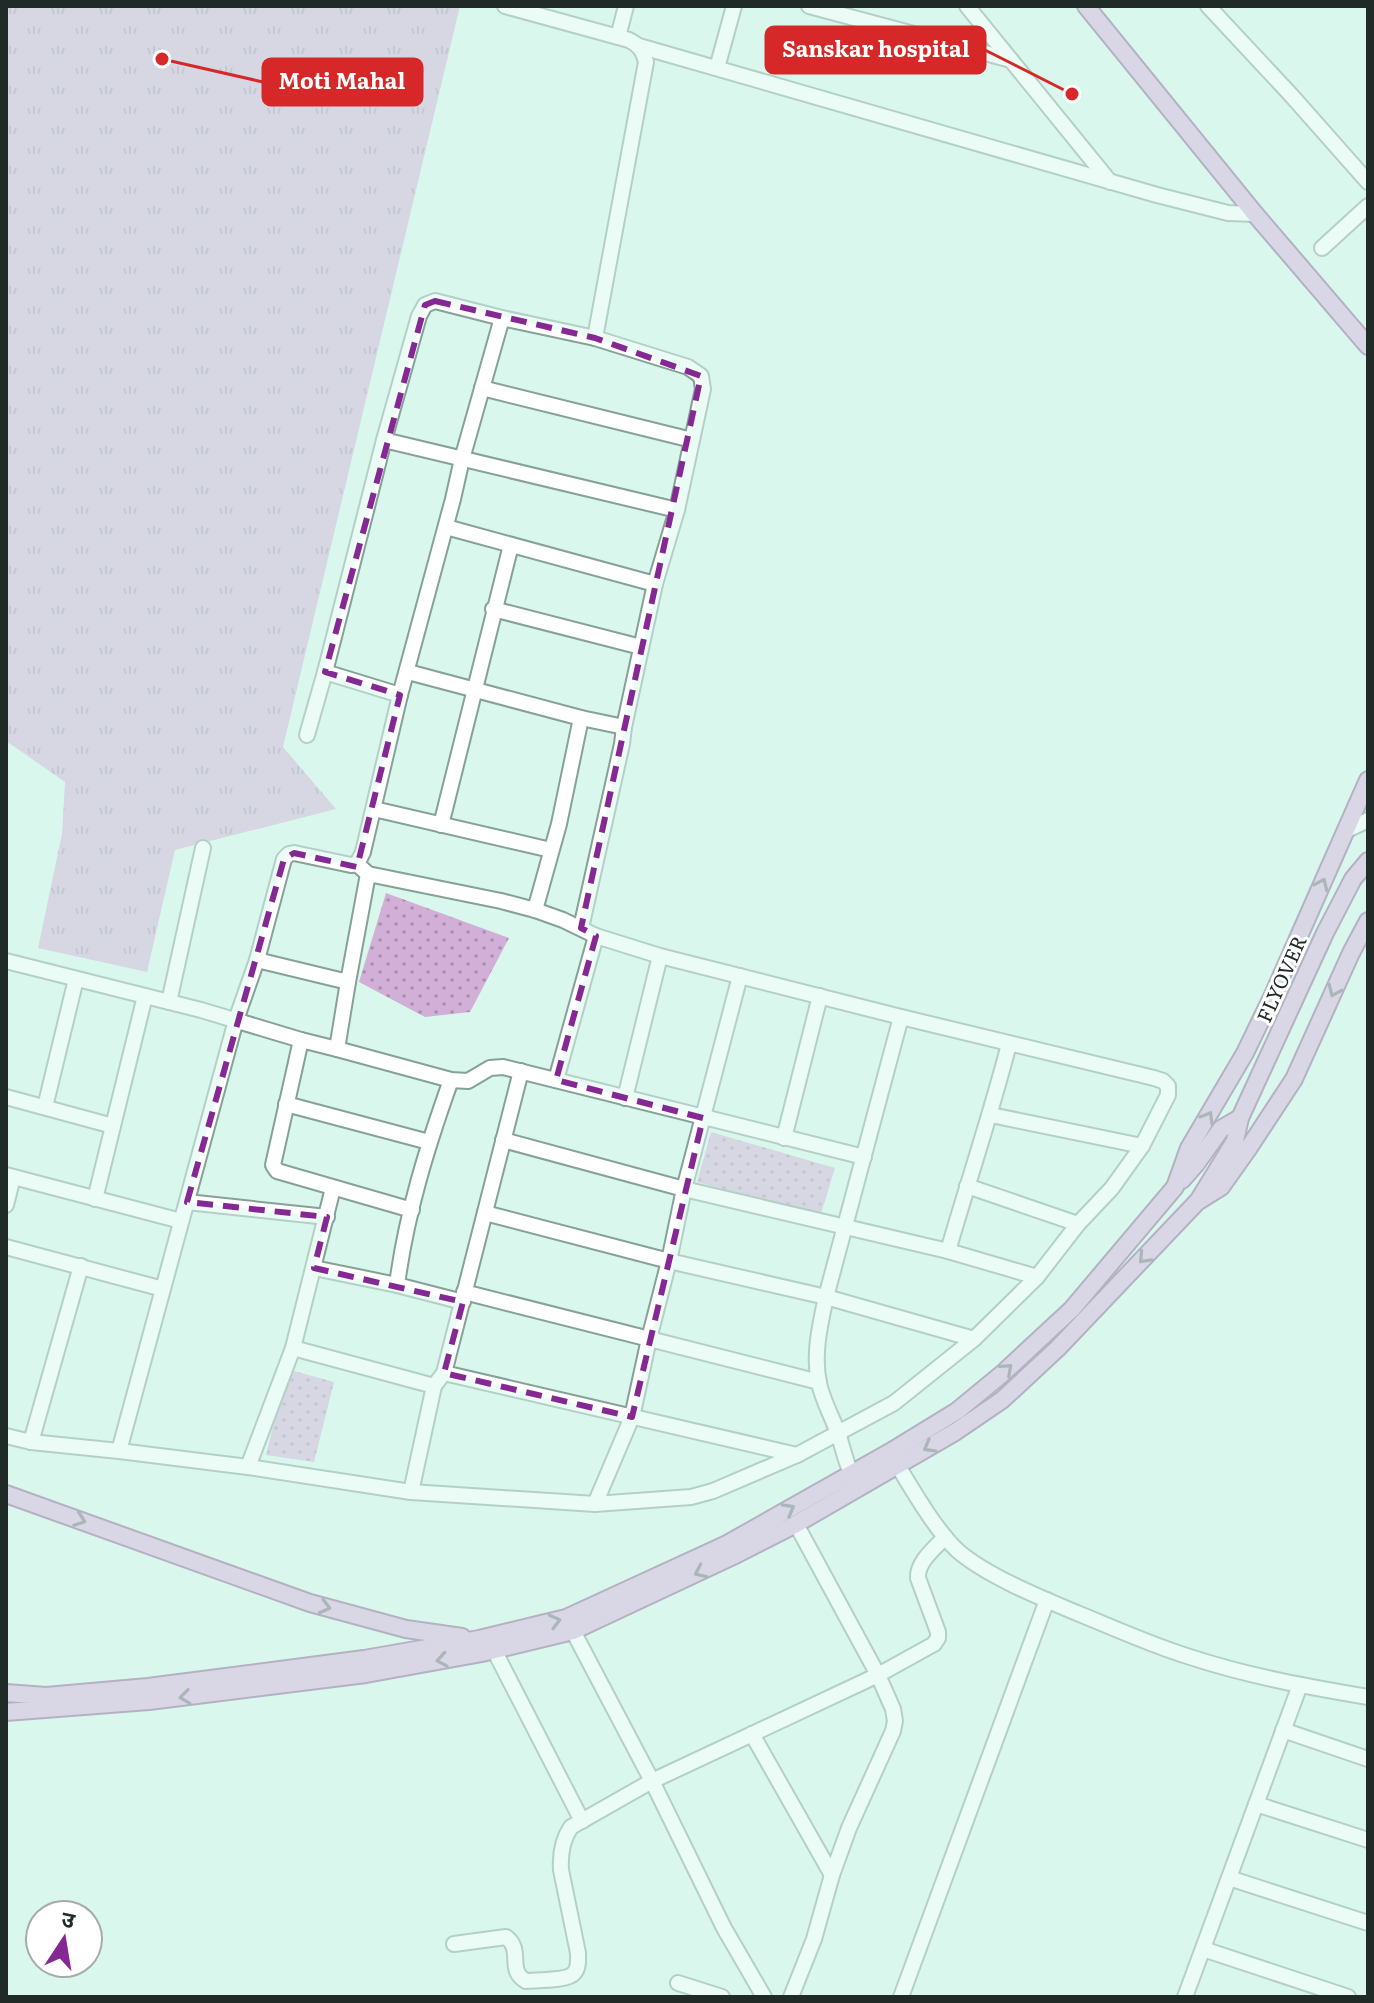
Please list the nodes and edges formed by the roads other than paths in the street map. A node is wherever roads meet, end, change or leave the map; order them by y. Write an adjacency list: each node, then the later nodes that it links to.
1 (505, 6): 8 (street)
2 (626, 6): 8 (street)
3 (734, 6): 11 (street)
4 (809, 6): 10 (street)
5 (967, 6): 10 (street)
6 (1086, 6): 15 (main road)
7 (1208, 6): 13 (street)
8 (618, 37): 9 (street)
9 (639, 46): 11 (street); 18 (street)
10 (1011, 60): 12 (street)
11 (717, 68): 12 (street)
12 (1110, 182): 15 (street)
13 (1368, 182)
14 (1368, 206): 16 (street)
15 (1255, 214): 19 (main road)
16 (1322, 248)
17 (502, 318): 18 (street); 20 (street); 21 (street)
18 (595, 338): 22 (street)
19 (1368, 346)
20 (482, 388): 22 (street); 23 (street)
21 (384, 440): 23 (street); 30 (street)
22 (692, 440): 24 (street)
23 (462, 459): 24 (street); 25 (street)
24 (677, 510): 27 (street)
25 (446, 527): 26 (street); 31 (street)
26 (511, 545): 27 (street); 28 (street)
27 (655, 584): 29 (street)
28 (493, 609): 29 (street); 32 (street)
29 (641, 647): 35 (street)
30 (325, 672): 33 (street); 36 (street)
31 (408, 672): 32 (street); 33 (street)
32 (475, 689): 34 (street); 40 (street)
33 (400, 695): 38 (street)
34 (581, 718): 35 (street); 43 (street)
35 (624, 727): 48 (street)
36 (307, 735)
37 (1368, 780): 41 (main road)
38 (374, 809): 40 (street); 45 (street)
39 (1368, 820): 41 (street)
40 (441, 825): 43 (street)
41 (1347, 830): 82 (main road, one-way to 41)
42 (203, 848): 58 (street)
43 (551, 850): 46 (street)
44 (1368, 861): 73 (main road, FLYOVER)
45 (362, 869): 46 (street); 51 (street); 55 (street)
46 (535, 910): 48 (street)
47 (1368, 921): 87 (main road, one-way to 87)
48 (581, 928): 49 (street)
49 (596, 936): 50 (street); 66 (street)
50 (660, 956): 53 (street); 68 (street)
51 (257, 960): 55 (street); 60 (street)
52 (6, 961): 54 (street)
53 (740, 976): 57 (street); 72 (street)
54 (76, 979): 56 (street); 70 (street)
55 (348, 982): 63 (street)
56 (145, 996): 58 (street); 74 (street)
57 (820, 996): 59 (street); 75 (street)
58 (169, 1002): 60 (street)
59 (901, 1017): 62 (street); 79 (street)
60 (236, 1020): 61 (street); 86 (street)
61 (301, 1040): 63 (street); 69 (street)
62 (1009, 1044): 71 (street); 78 (street)
63 (337, 1049): 65 (street)
64 (521, 1071): 65 (street); 66 (street); 76 (street)
65 (451, 1080): 77 (street)
66 (556, 1080): 68 (street)
67 (6, 1097): 70 (street)
68 (625, 1098): 72 (street)
69 (286, 1104): 77 (street); 83 (street)
70 (45, 1107): 74 (street)
71 (991, 1115): 78 (street); 81 (street)
72 (703, 1118): 75 (street); 84 (street)
73 (1240, 1118): 82 (main road, FLYOVER); 87 (main road, FLYOVER)
74 (113, 1126): 85 (street)
75 (784, 1138): 79 (street)
76 (503, 1140): 84 (street); 90 (street)
77 (429, 1142): 89 (street)
78 (1142, 1146): 93 (street)
79 (864, 1157): 94 (street)
80 (10, 1176): 85 (street); 88 (street)
81 (967, 1186): 93 (street); 96 (street)
82 (1175, 1187): 117 (main road, FLYOVER, one-way to 82)
83 (333, 1188): 89 (street); 91 (street)
84 (684, 1189): 94 (street); 97 (street)
85 (95, 1199): 92 (street)
86 (187, 1202): 91 (street); 92 (street)
87 (1197, 1202): 117 (main road, one-way to 117)
88 (6, 1205)
89 (412, 1210): 101 (street)
90 (485, 1213): 97 (street); 103 (street)
91 (327, 1217): 99 (street)
92 (181, 1221): 102 (street)
93 (1078, 1224): 100 (street)
94 (846, 1226): 96 (street); 104 (street)
95 (6, 1247): 98 (street)
96 (948, 1251): 100 (street)
97 (669, 1261): 104 (street); 105 (street)
98 (81, 1266): 102 (street); 114 (street)
99 (314, 1268): 101 (street); 107 (street)
100 (1037, 1277): 106 (street)
101 (397, 1285): 103 (street)
102 (163, 1289): 115 (street)
103 (464, 1297): 105 (street); 108 (street)
104 (826, 1297): 106 (street); 109 (street)
105 (649, 1339): 109 (street); 111 (street)
106 (974, 1339): 112 (street)
107 (293, 1348): 110 (street); 118 (street)
108 (444, 1373): 110 (street); 111 (street)
109 (819, 1382): 112 (street)
110 (434, 1386): 120 (street)
111 (632, 1417): 116 (street); 122 (street)
112 (838, 1432): 116 (street); 119 (street)
113 (6, 1436): 114 (street)
114 (31, 1442): 115 (street)
115 (119, 1451): 118 (street)
116 (797, 1455): 122 (street)
117 (894, 1458): 119 (main road); 124 (street)
118 (248, 1467): 120 (street)
119 (855, 1481): 123 (main road); 127 (main road, one-way to 119)
120 (411, 1492): 122 (street)
121 (6, 1494): 127 (main road, one-way to 127)
122 (595, 1504)
123 (796, 1524): 126 (main road, one-way to 126); 129 (street)
124 (945, 1537): 125 (street); 129 (street)
125 (1047, 1600): 130 (street); 150 (street)
126 (573, 1631): 128 (main road); 137 (street)
127 (479, 1639): 131 (main road)
128 (494, 1650): 133 (main road, one-way to 133); 139 (street)
129 (878, 1675): 135 (street); 141 (street)
130 (1300, 1685): 132 (street); 134 (street)
131 (6, 1693)
132 (1368, 1697)
133 (6, 1712)
134 (1283, 1730): 136 (street); 138 (street)
135 (752, 1734): 137 (street); 141 (street)
136 (1368, 1759)
137 (652, 1781): 139 (street); 148 (street)
138 (1256, 1804): 140 (street); 142 (street)
139 (582, 1821): 144 (street)
140 (1368, 1840)
141 (832, 1875): 149 (street)
142 (1229, 1878): 143 (street); 145 (street)
143 (1368, 1923)
144 (454, 1944)
145 (1203, 1949): 151 (street); 152 (street)
146 (678, 1983): 147 (street)
147 (722, 1997)
148 (764, 1997)
149 (791, 1997)
150 (901, 1997)
151 (1185, 1997)
152 (1348, 1997)

